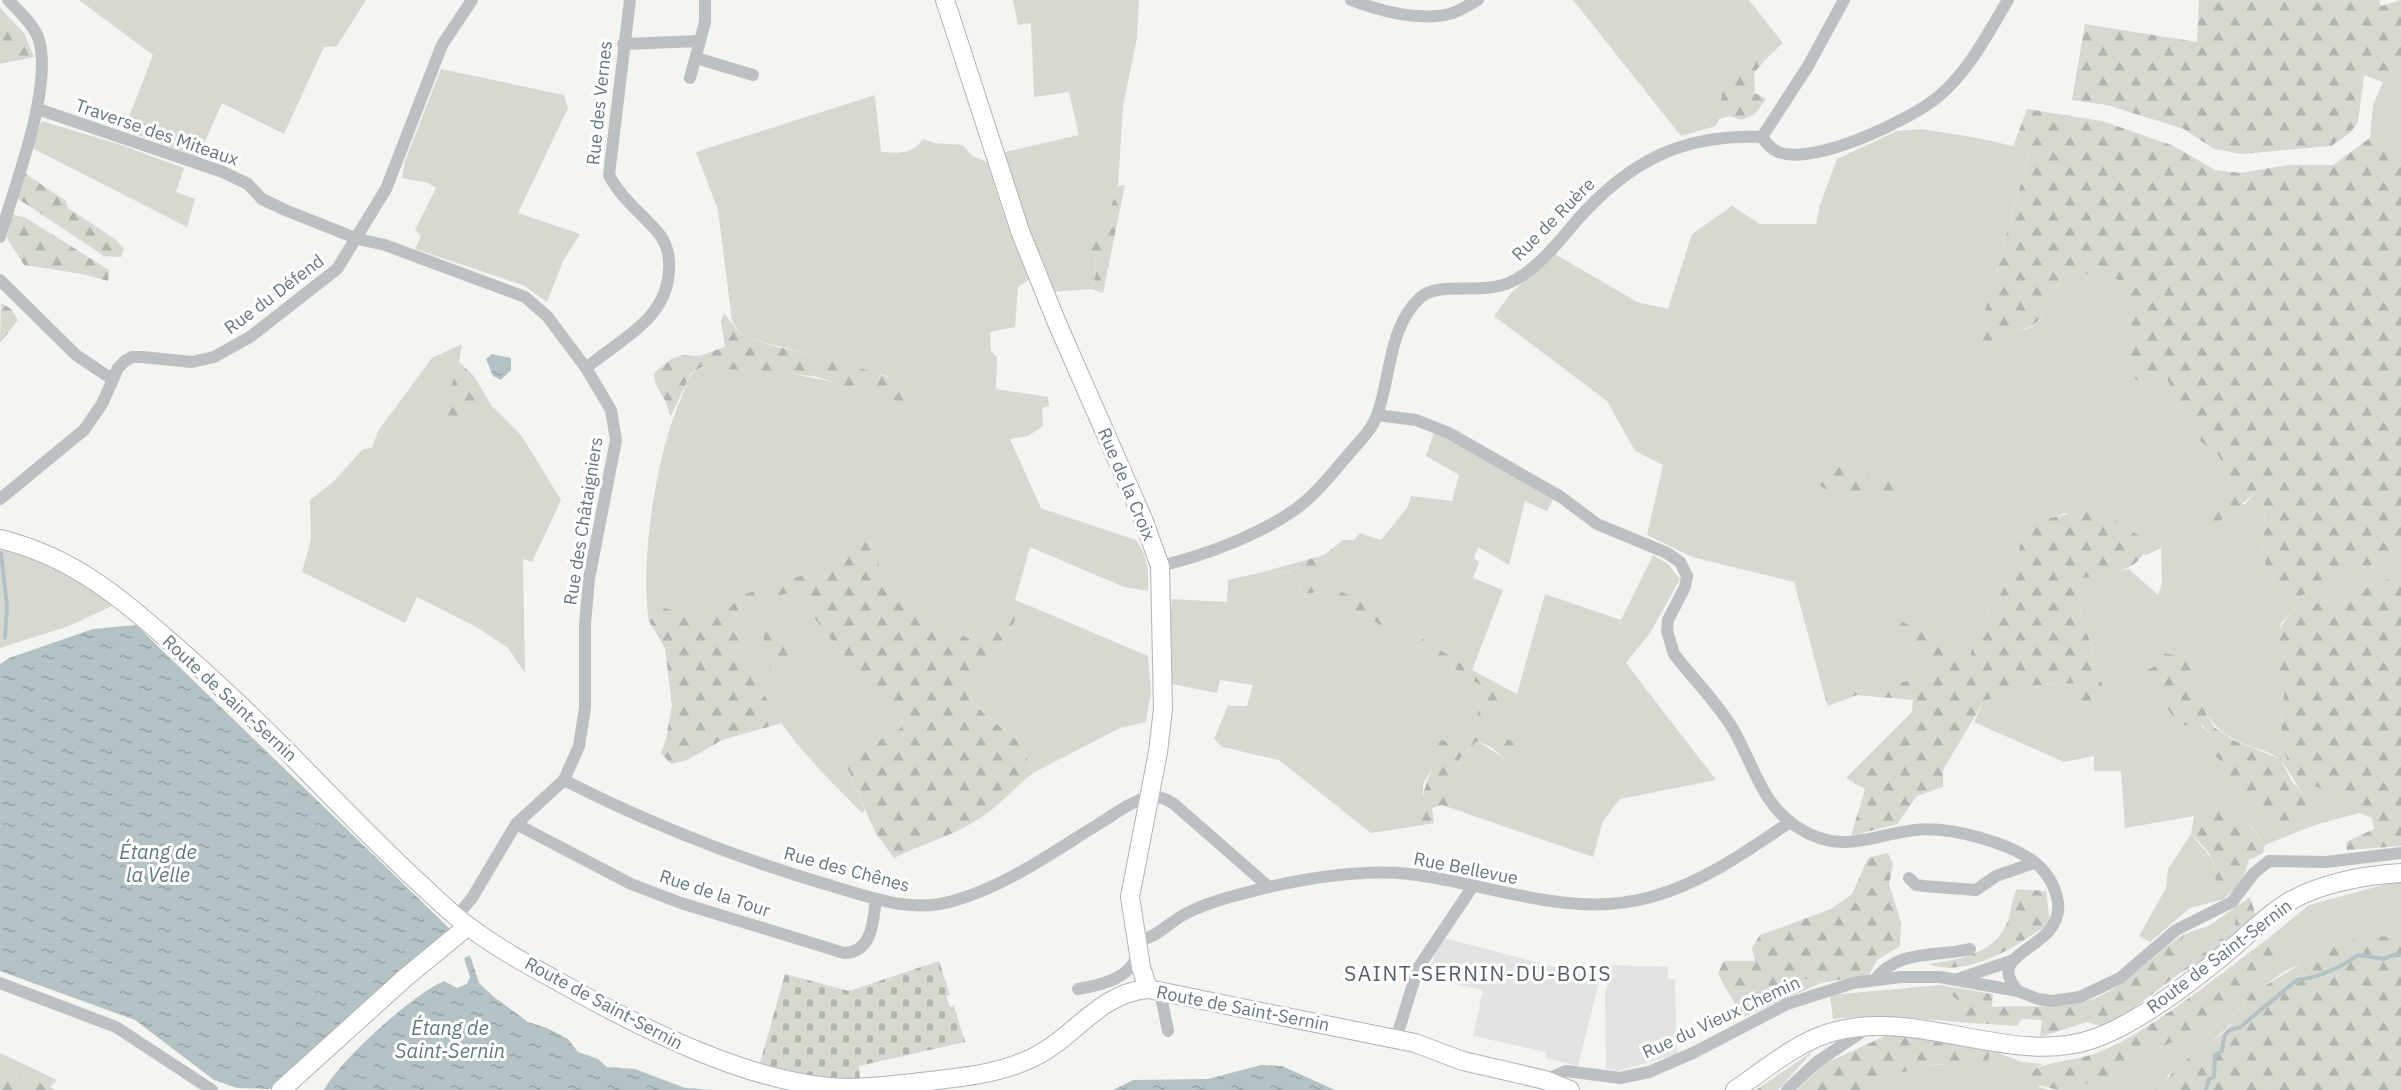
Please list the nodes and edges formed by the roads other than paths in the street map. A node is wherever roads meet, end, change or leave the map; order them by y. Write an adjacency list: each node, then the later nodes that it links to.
1 (8, 0): 15 (street)
2 (472, 0): 18 (street, Rue du Défend)
3 (630, 0): 11 (street, Rue des Vernes)
4 (705, 0): 10 (street)
5 (945, 0): 25 (street, Rue de la Croix)
6 (1351, 0): 7 (street)
7 (1478, 0)
8 (1845, 0): 16 (street)
9 (2008, 0): 16 (street)
10 (700, 41): 11 (street); 12 (street)
11 (624, 44): 20 (street, Rue des Vernes)
12 (696, 57): 13 (street); 14 (street)
13 (753, 75)
14 (690, 78)
15 (38, 109): 17 (street); 18 (street, Traverse des Miteaux)
16 (1762, 137): 22 (street, Rue de Ruère)
17 (0, 237)
18 (357, 239): 20 (street, Rue des Châtaigniers); 21 (street, Rue du Défend)
19 (0, 280): 21 (street)
20 (586, 368): 26 (street, Rue des Châtaigniers)
21 (112, 379): 23 (street, Rue du Défend)
22 (1377, 415): 25 (street, Rue de Ruère); 28 (street)
23 (0, 499)
24 (0, 539): 37 (street, Route de Saint-Sernin)
25 (1160, 566): 27 (street, Rue de la Croix)
26 (564, 780): 29 (street, Rue des Châtaigniers); 36 (street, Rue des Chênes)
27 (1149, 797): 35 (street); 36 (street, Rue des Chênes); 38 (street, Rue de la Croix)
28 (1790, 822): 31 (street); 34 (street, Rue Bellevue)
29 (516, 824): 36 (street, Rue de la Tour); 37 (street, Rue des Châtaigniers)
30 (2401, 853): 48 (street, Rue du Vieux Chemin)
31 (2034, 863): 33 (street); 40 (street)
32 (2401, 873): 50 (street, Route de Saint-Sernin)
33 (1909, 878)
34 (1473, 886): 35 (street, Rue Bellevue); 52 (street)
35 (1269, 887): 38 (street, Rue Bellevue)
36 (876, 899)
37 (462, 921): 49 (street, Route de Saint-Sernin); 55 (street)
38 (1138, 945): 41 (street); 46 (street, Rue de la Croix)
39 (1970, 949): 43 (street)
40 (2011, 961): 42 (street); 48 (street)
41 (1124, 972): 44 (street); 46 (street, Route de Saint-Sernin)
42 (1957, 979): 43 (street, Rue du Vieux Chemin); 48 (street, Rue du Vieux Chemin)
43 (1875, 980): 53 (street, Rue du Vieux Chemin)
44 (1108, 982): 47 (street); 49 (street)
45 (0, 983): 54 (street)
46 (1151, 987): 49 (street, Route de Saint-Sernin); 51 (street); 52 (street, Route de Saint-Sernin)
47 (1078, 988)
48 (2018, 991)
49 (1125, 993)
50 (1870, 1025): 57 (street, Route de Saint-Sernin); 58 (street)
51 (1167, 1031)
52 (1396, 1039): 53 (street, Route de Saint-Sernin)
53 (1545, 1080): 56 (street, Route de Saint-Sernin)
54 (212, 1090)
55 (281, 1090)
56 (1570, 1090)
57 (1735, 1090)
58 (1787, 1090)

